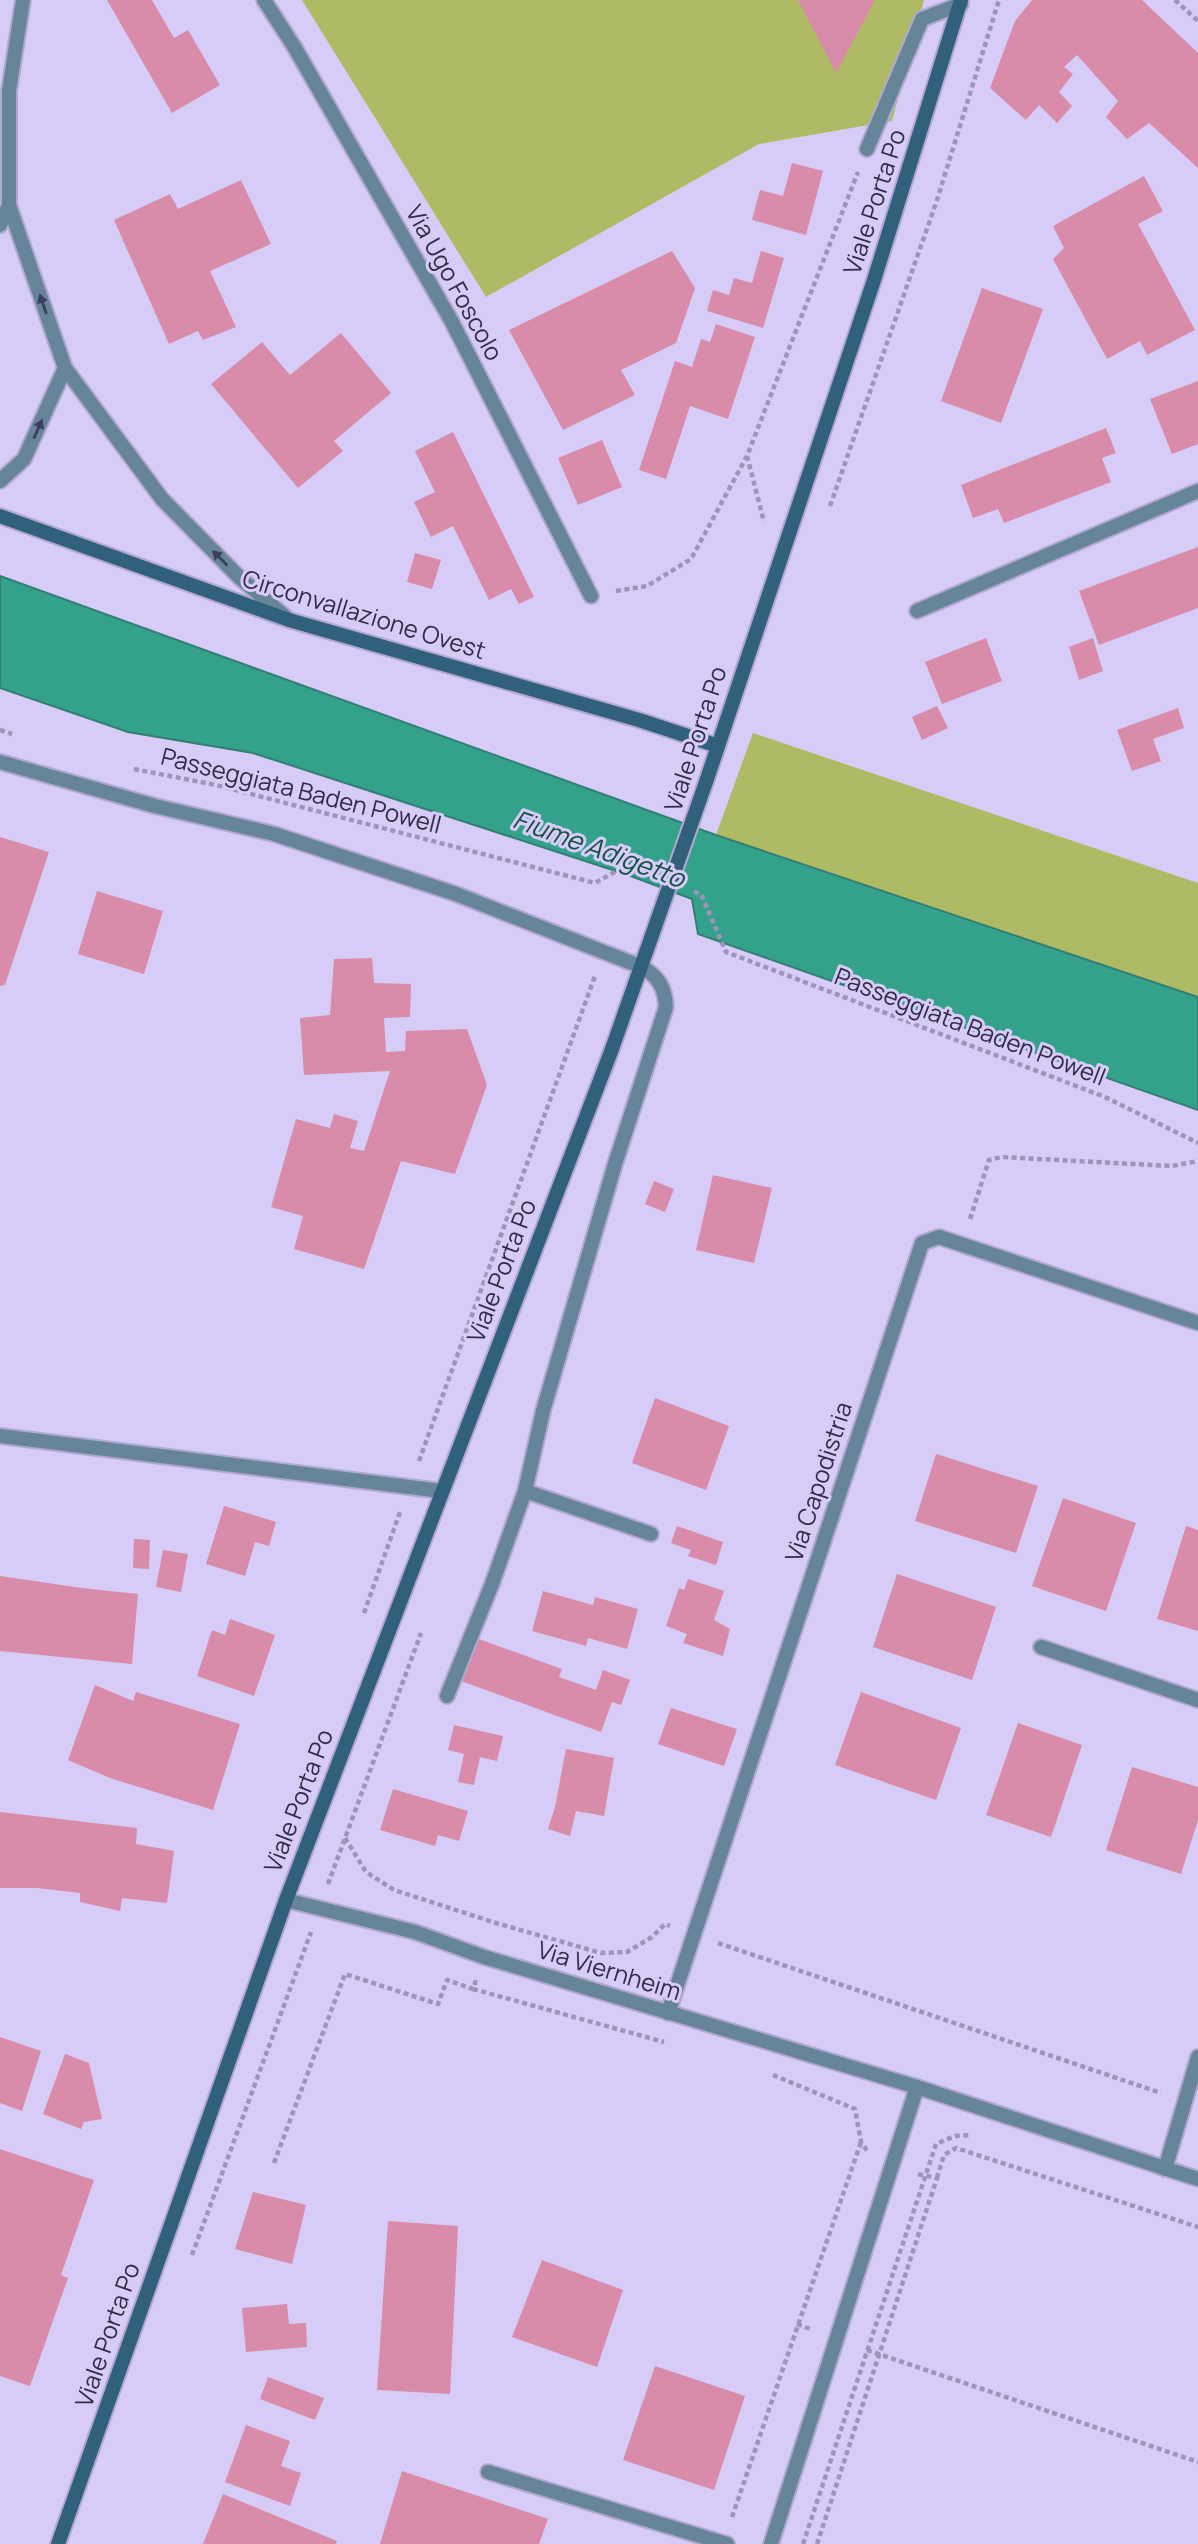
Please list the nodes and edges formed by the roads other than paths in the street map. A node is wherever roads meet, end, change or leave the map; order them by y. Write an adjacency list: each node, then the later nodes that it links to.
1 (23, 0): 5 (street)
2 (264, 0): 12 (street, Via Ugo Foscolo)
3 (962, 1): 4 (street); 15 (main road, Viale Porta Po)
4 (867, 149)
5 (4, 179): 6 (street)
6 (9, 205): 7 (street); 8 (street, one-way to 6)
7 (0, 225)
8 (65, 368): 9 (street, one-way to 8); 14 (street, one-way to 8)
9 (0, 481)
10 (1198, 491): 13 (street)
11 (0, 516): 14 (main road, Circonvallazione Ovest)
12 (591, 596)
13 (917, 611)
14 (289, 620): 15 (main road, Circonvallazione Ovest)
15 (718, 746): 17 (main road, Viale Porta Po, bridge)
16 (0, 762): 17 (street)
17 (642, 967): 20 (main road, Viale Porta Po); 21 (street)
18 (1198, 1323): 27 (street, Via Capodistria)
19 (0, 1436): 20 (street)
20 (441, 1491): 26 (main road, Viale Porta Po)
21 (525, 1491): 22 (street); 24 (street)
22 (651, 1534)
23 (1041, 1647): 25 (street)
24 (447, 1696)
25 (1198, 1700)
26 (286, 1900): 27 (street, Via Viernheim); 34 (main road, Viale Porta Po)
27 (668, 2013): 29 (street, Via Viernheim)
28 (1198, 2057): 30 (street)
29 (918, 2087): 30 (street, Via Viernheim); 35 (street)
30 (1165, 2169): 31 (street, Via Viernheim)
31 (1198, 2179)
32 (488, 2472): 33 (street)
33 (725, 2543)
34 (58, 2544)
35 (771, 2544)

